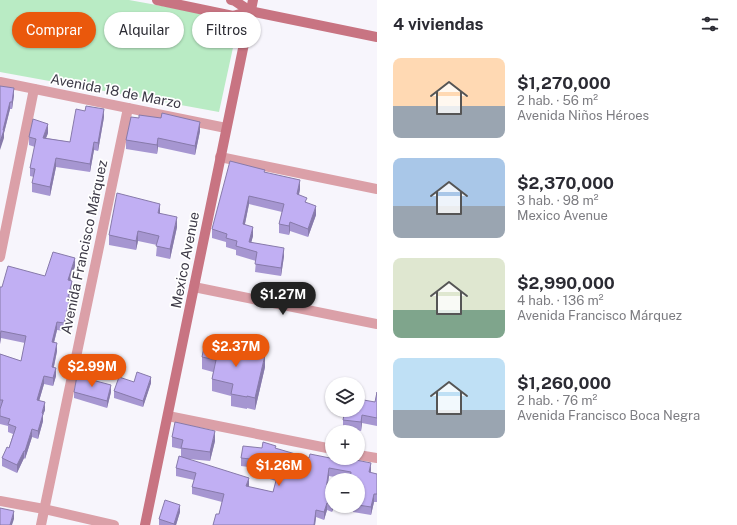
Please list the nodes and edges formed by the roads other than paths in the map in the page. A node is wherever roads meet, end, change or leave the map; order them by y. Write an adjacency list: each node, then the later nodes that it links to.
1 (157, 0): 4 (main road)
2 (231, 0): 4 (main road)
3 (253, 0): 4 (main road, Mexico Avenue)
4 (250, 11): 5 (main road); 9 (main road, Mexico Avenue)
5 (377, 37)
6 (0, 82): 7 (street, Avenida 18 de Marzo)
7 (34, 89): 8 (street, Avenida 18 de Marzo); 12 (street)
8 (128, 108): 9 (street, Avenida 18 de Marzo); 20 (street, Avenida Francisco Márquez)
9 (226, 128): 10 (main road, Mexico Avenue)
10 (220, 157): 11 (street); 13 (main road, Mexico Avenue)
11 (377, 189)
12 (0, 257)
13 (194, 287): 14 (street); 15 (main road, Mexico Avenue)
14 (377, 324)
15 (168, 416): 16 (street); 23 (main road, Mexico Avenue)
16 (325, 448)
17 (365, 455): 18 (street)
18 (377, 458)
19 (0, 501): 20 (street)
20 (44, 509): 21 (street, Avenida Francisco Márquez); 22 (street)
21 (41, 525)
22 (114, 525)
23 (145, 525)

